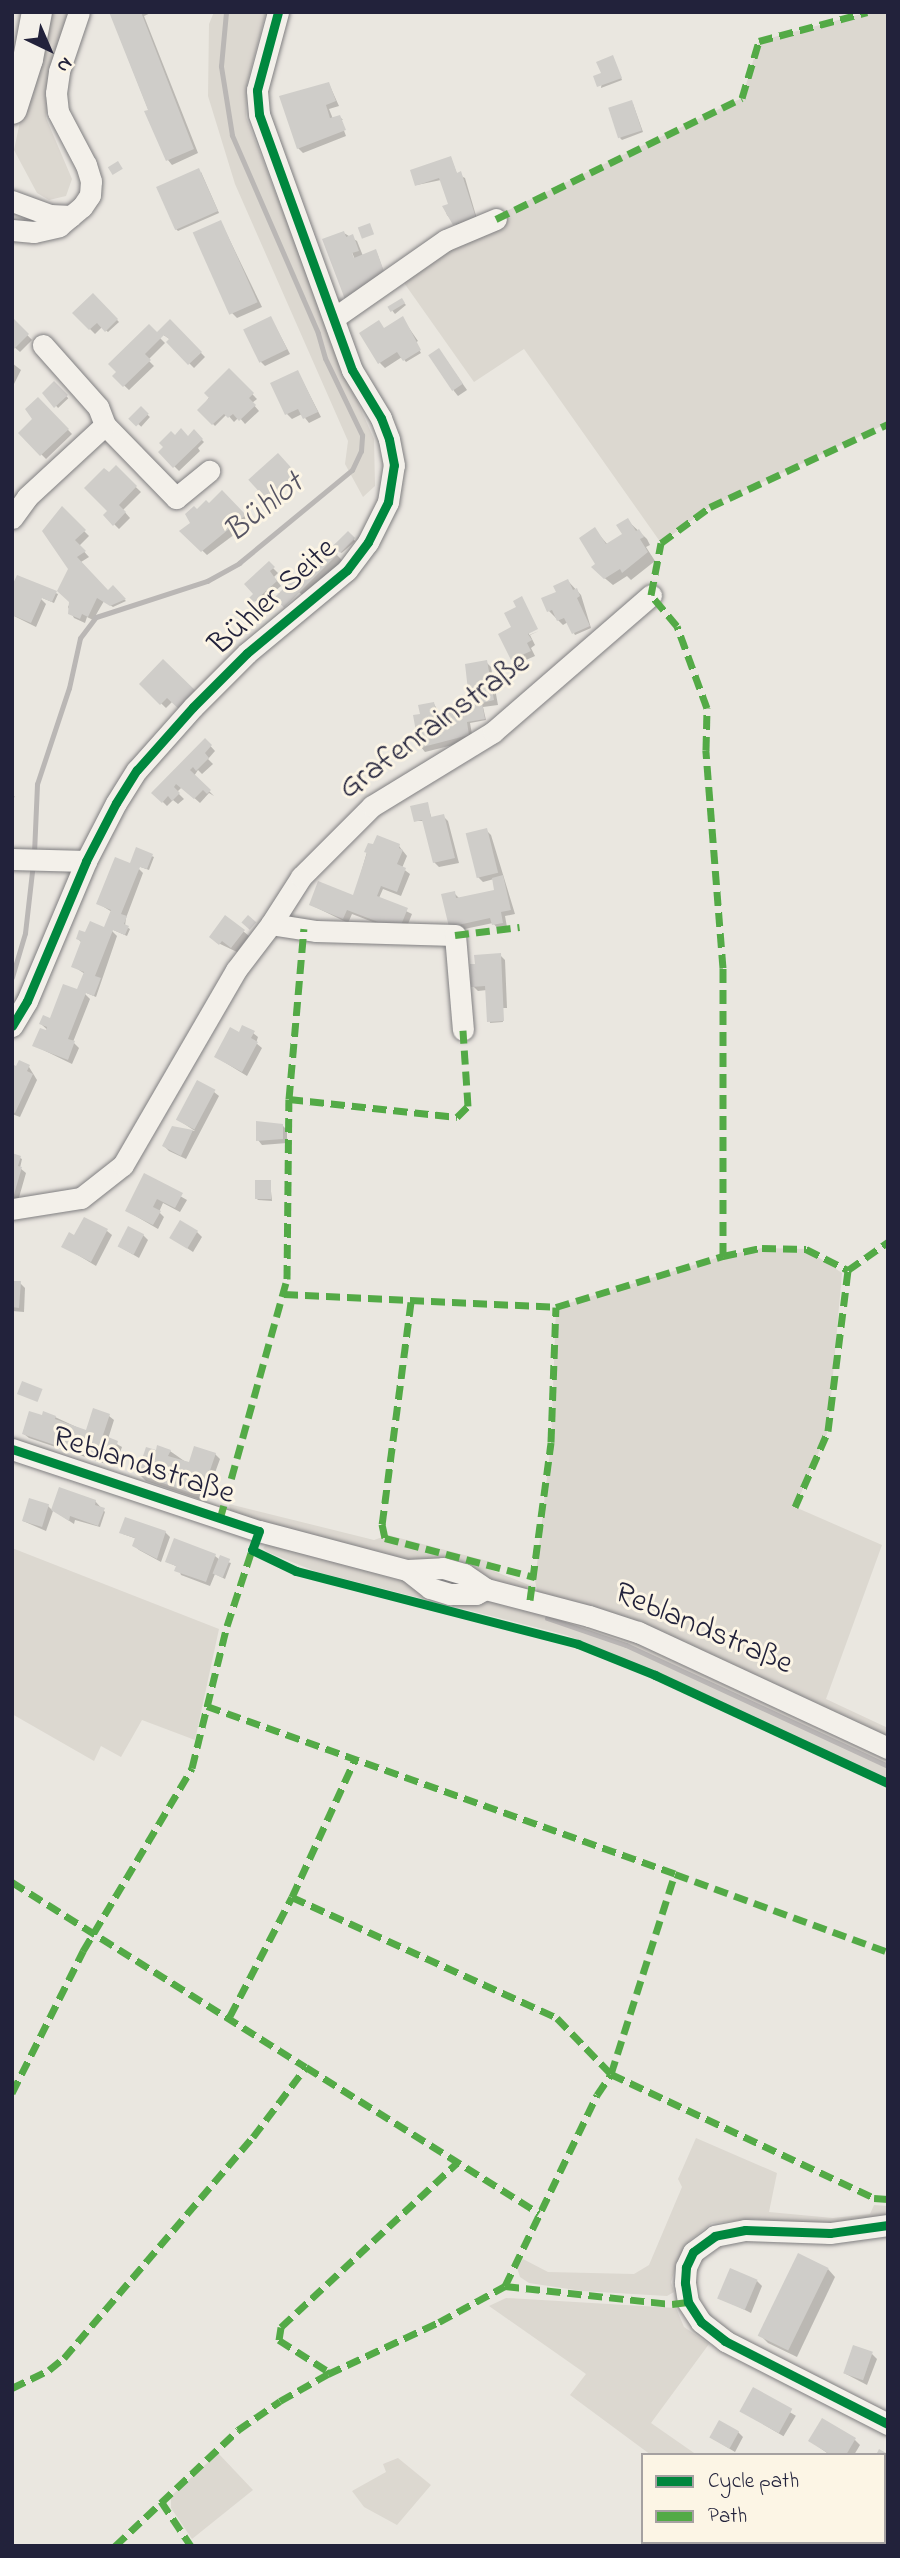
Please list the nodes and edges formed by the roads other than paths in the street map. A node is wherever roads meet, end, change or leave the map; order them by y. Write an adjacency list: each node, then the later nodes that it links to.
1 (36, 12): 4 (main road); 5 (main road)
2 (79, 12): 7 (street)
3 (278, 12): 10 (street, Bühler Seite)
4 (12, 65)
5 (12, 109)
6 (12, 201): 7 (street)
7 (71, 216): 9 (street)
8 (496, 219): 10 (street)
9 (12, 230)
10 (334, 318): 17 (street, Bühler Seite)
11 (43, 345): 12 (street)
12 (105, 425): 13 (street); 14 (street)
13 (209, 471)
14 (12, 518)
15 (651, 595): 18 (street, Grafenrainstraße)
16 (17, 859): 17 (street)
17 (86, 861): 19 (street, Bühler Seite)
18 (271, 924): 20 (street); 21 (street, Grafenrainstraße)
19 (12, 1026)
20 (463, 1030)
21 (12, 1209)
22 (12, 1450): 23 (street, Reblandstraße)
23 (888, 1748)
24 (888, 2225): 25 (street)
25 (888, 2424)

